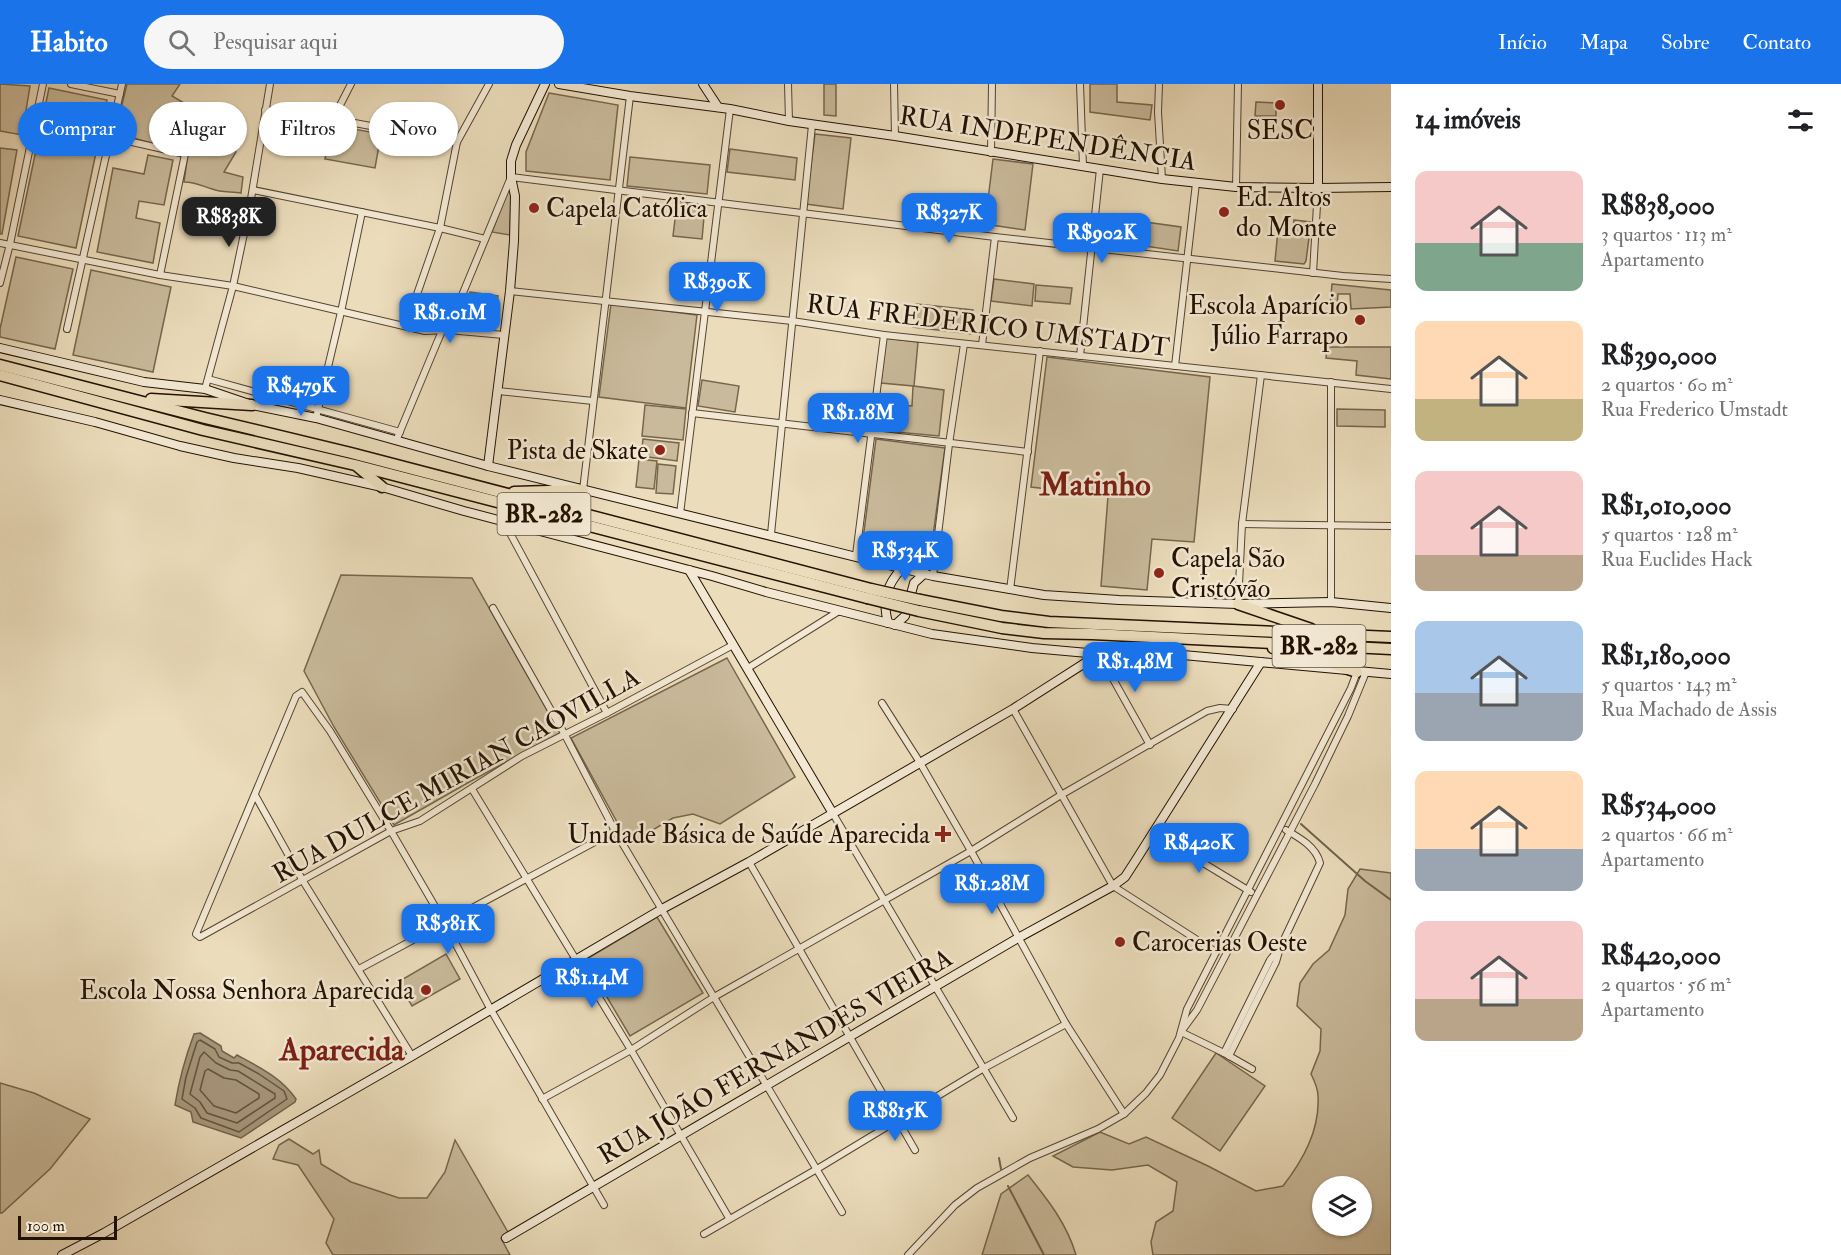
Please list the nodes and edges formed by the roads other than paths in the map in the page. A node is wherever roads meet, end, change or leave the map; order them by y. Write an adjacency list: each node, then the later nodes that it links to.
1 (43, 84): 50 (street)
2 (71, 84): 17 (street)
3 (122, 84): 17 (street)
4 (270, 84): 20 (street)
5 (351, 84): 21 (street)
6 (489, 84): 27 (street)
7 (544, 84): 35 (street)
8 (559, 84): 18 (street, RUA INDEPENDÊNCIA)
9 (703, 84): 22 (street)
10 (788, 84): 24 (street)
11 (894, 84): 26 (street)
12 (992, 84): 30 (street)
13 (1080, 84): 33 (street)
14 (1159, 84): 36 (street)
15 (1238, 84): 38 (street)
16 (1318, 84): 40 (street)
17 (120, 94): 19 (street)
18 (630, 96): 22 (street, RUA INDEPENDÊNCIA); 42 (street)
19 (118, 102)
20 (267, 102)
21 (342, 102)
22 (718, 107): 23 (street, RUA INDEPENDÊNCIA)
23 (730, 109): 24 (street, RUA INDEPENDÊNCIA); 43 (street)
24 (789, 121): 25 (street, RUA INDEPENDÊNCIA)
25 (812, 125): 26 (street, RUA INDEPENDÊNCIA); 45 (street)
26 (895, 136): 30 (street, RUA INDEPENDÊNCIA)
27 (458, 140)
28 (137, 143): 55 (street)
29 (259, 153): 41 (street)
30 (992, 153): 33 (street, RUA INDEPENDÊNCIA)
31 (106, 156): 53 (street)
32 (454, 156): 46 (street)
33 (1083, 166): 34 (street, RUA INDEPENDÊNCIA)
34 (1100, 169): 36 (street, RUA INDEPENDÊNCIA); 51 (street)
35 (511, 177): 42 (street); 48 (street); 59 (street)
36 (1162, 179): 37 (street, RUA INDEPENDÊNCIA)
37 (1196, 183): 38 (street, RUA INDEPENDÊNCIA); 52 (street)
38 (1236, 187): 40 (street, RUA INDEPENDÊNCIA)
39 (1391, 187): 40 (street, RUA INDEPENDÊNCIA)
40 (1318, 188): 54 (street)
41 (253, 190): 44 (street); 58 (street)
42 (619, 192): 43 (street); 60 (street)
43 (718, 204): 45 (street); 62 (street)
44 (362, 212): 46 (street); 61 (street)
45 (802, 213): 47 (street); 63 (street)
46 (440, 228): 48 (street); 64 (street)
47 (994, 237): 51 (street); 70 (street)
48 (485, 239): 66 (street)
49 (0, 243): 50 (street)
50 (10, 244): 53 (street); 57 (street)
51 (1092, 247): 52 (street); 73 (street)
52 (1187, 258): 54 (street); 75 (street)
53 (84, 260): 55 (street); 65 (street)
54 (1313, 273): 56 (street)
55 (160, 275): 58 (street)
56 (1391, 279)
57 (0, 283)
58 (233, 286): 61 (street); 78 (street)
59 (510, 291): 60 (street, RUA FREDERICO UMSTADT); 67 (street)
60 (605, 301): 62 (street, RUA FREDERICO UMSTADT); 85 (street)
61 (341, 312): 64 (street); 88 (street)
62 (705, 312): 63 (street, RUA FREDERICO UMSTADT); 87 (street)
63 (792, 321): 68 (street, RUA FREDERICO UMSTADT); 89 (street)
64 (406, 326): 66 (street)
65 (67, 329)
66 (442, 331): 67 (street); 90 (street)
67 (504, 335): 82 (street)
68 (884, 335): 69 (street, RUA FREDERICO UMSTADT); 91 (street)
69 (964, 344): 70 (street, RUA FREDERICO UMSTADT); 93 (street)
70 (982, 345): 72 (street, RUA FREDERICO UMSTADT)
71 (0, 348): 80 (street)
72 (1040, 351): 73 (street, RUA FREDERICO UMSTADT); 94 (street)
73 (1080, 356): 75 (street, RUA FREDERICO UMSTADT)
74 (0, 364): 83 (highway, BR-282)
75 (1175, 366): 77 (street, RUA FREDERICO UMSTADT)
76 (0, 375): 95 (highway, BR-282)
77 (1261, 375): 79 (street, RUA FREDERICO UMSTADT); 102 (street)
78 (208, 379): 80 (street); 88 (street)
79 (1331, 382): 81 (street, RUA FREDERICO UMSTADT); 103 (street)
80 (205, 389): 86 (street)
81 (1391, 389)
82 (498, 391): 85 (street); 96 (street)
83 (127, 398): 86 (highway); 99 (highway, BR-282)
84 (0, 400): 97 (street)
85 (593, 401): 98 (street)
86 (252, 405): 88 (street)
87 (692, 412): 89 (street); 100 (street)
88 (317, 414): 90 (street); 92 (street)
89 (783, 422): 91 (street); 105 (street)
90 (400, 432): 92 (street)
91 (872, 434): 93 (street); 106 (street)
92 (396, 441): 96 (street)
93 (949, 444): 94 (street); 110 (street)
94 (1029, 452): 113 (street)
95 (355, 465): 97 (highway); 114 (highway, BR-282)
96 (488, 466): 98 (street)
97 (382, 488): 101 (street)
98 (583, 490): 99 (highway); 100 (street)
99 (502, 492): 114 (highway, BR-282)
100 (680, 514): 105 (street)
101 (504, 522): 109 (street); 140 (street)
102 (1242, 524): 103 (street); 116 (street)
103 (1331, 525): 104 (street); 115 (street)
104 (1391, 526)
105 (771, 534): 106 (street)
106 (856, 555): 107 (street)
107 (883, 563): 108 (street); 111 (street)
108 (906, 569): 110 (street); 111 (street); 112 (street)
109 (689, 570): 121 (street); 129 (street)
110 (929, 575): 112 (street); 113 (street)
111 (891, 581): 118 (street)
112 (914, 583): 122 (street)
113 (1010, 590): 116 (street)
114 (869, 594): 117 (highway, BR-282, bridge)
115 (1331, 602): 116 (street); 120 (street)
116 (1238, 604): 126 (highway)
117 (919, 606): 126 (highway, BR-282); 128 (highway, BR-282)
118 (884, 607): 123 (street); 124 (street)
119 (493, 608): 142 (street)
120 (1391, 608)
121 (839, 611): 123 (street); 133 (street)
122 (905, 616): 124 (street); 125 (street)
123 (870, 619): 124 (street)
124 (892, 624): 125 (street)
125 (912, 629): 131 (street)
126 (1322, 633): 127 (highway, BR-282)
127 (1391, 637)
128 (1246, 641): 130 (highway, BR-282); 134 (highway)
129 (733, 645): 133 (street); 140 (street, RUA DULCE MIRIAN CAOVILLA)
130 (1391, 649)
131 (1099, 654): 132 (street); 137 (street); 143 (street)
132 (1261, 662): 134 (street); 138 (street, RUA JOÃO FERNANDES VIEIRA)
133 (747, 668): 152 (street)
134 (1362, 672): 135 (street); 139 (street); 141 (street)
135 (1391, 674)
136 (882, 703): 146 (street)
137 (1012, 709): 146 (street); 151 (street)
138 (1233, 709): 143 (street); 157 (street, RUA JOÃO FERNANDES VIEIRA)
139 (1339, 712): 141 (street); 144 (street)
140 (607, 713): 142 (street, RUA DULCE MIRIAN CAOVILLA)
141 (1348, 716): 145 (street)
142 (565, 735): 149 (street, RUA DULCE MIRIAN CAOVILLA); 155 (street)
143 (1150, 745): 151 (street)
144 (1320, 748): 145 (street); 147 (street)
145 (1330, 754): 148 (street)
146 (919, 761): 152 (street); 159 (street)
147 (1305, 778): 148 (street); 153 (street)
148 (1315, 784): 156 (street)
149 (472, 789): 154 (street, RUA DULCE MIRIAN CAOVILLA); 162 (street)
150 (255, 795): 154 (street); 163 (street); 163 (street, RUA DULCE MIRIAN CAOVILLA)
151 (1061, 795): 159 (street); 164 (street)
152 (832, 812): 161 (street); 167 (street)
153 (1281, 827): 156 (street); 158 (street)
154 (391, 831): 163 (street, RUA DULCE MIRIAN CAOVILLA); 169 (street)
155 (615, 831): 162 (street); 168 (street)
156 (1289, 831): 160 (street); 182 (street)
157 (1154, 833): 164 (street, RUA JOÃO FERNANDES VIEIRA); 165 (street)
158 (1268, 850): 160 (street); 165 (street)
159 (970, 851): 167 (street); 170 (street)
160 (1276, 856): 166 (street)
161 (749, 862): 168 (street); 171 (street)
162 (528, 879): 169 (street); 173 (street)
163 (303, 881): 174 (street)
164 (1113, 886): 170 (street, RUA JOÃO FERNANDES VIEIRA); 172 (street)
165 (1248, 890): 166 (street); 172 (street)
166 (1256, 895): 179 (street)
167 (884, 901): 171 (street); 175 (street)
168 (662, 909): 173 (street); 176 (street)
169 (444, 922): 174 (street); 177 (street)
170 (1018, 938): 175 (street, RUA JOÃO FERNANDES VIEIRA); 178 (street)
171 (798, 949): 176 (street); 180 (street)
172 (1216, 952): 179 (street)
173 (576, 960): 177 (street); 181 (street)
174 (359, 969): 183 (street)
175 (936, 987): 180 (street, RUA JOÃO FERNANDES VIEIRA); 184 (street)
176 (714, 997): 181 (street); 186 (street)
177 (490, 1010): 183 (street); 187 (street)
178 (1066, 1024): 184 (street); 188 (street)
179 (1181, 1032): 182 (street); 188 (street)
180 (849, 1037): 186 (street, RUA JOÃO FERNANDES VIEIRA); 190 (street)
181 (631, 1050): 187 (street); 191 (street)
182 (1227, 1054): 185 (street)
183 (412, 1056): 200 (street)
184 (984, 1068): 189 (street); 190 (street)
185 (1252, 1069)
186 (766, 1086): 191 (street, RUA JOÃO FERNANDES VIEIRA); 193 (street)
187 (542, 1099): 194 (street)
188 (1124, 1114): 201 (street)
189 (1013, 1118)
190 (897, 1122): 192 (street); 193 (street)
191 (681, 1134): 194 (street, RUA JOÃO FERNANDES VIEIRA); 197 (street)
192 (915, 1150)
193 (817, 1169): 196 (street); 197 (street)
194 (594, 1185): 195 (street); 199 (street, RUA JOÃO FERNANDES VIEIRA)
195 (604, 1205)
196 (842, 1212)
197 (729, 1218): 198 (street)
198 (704, 1233)
199 (506, 1238)
200 (62, 1255)
201 (908, 1255)

